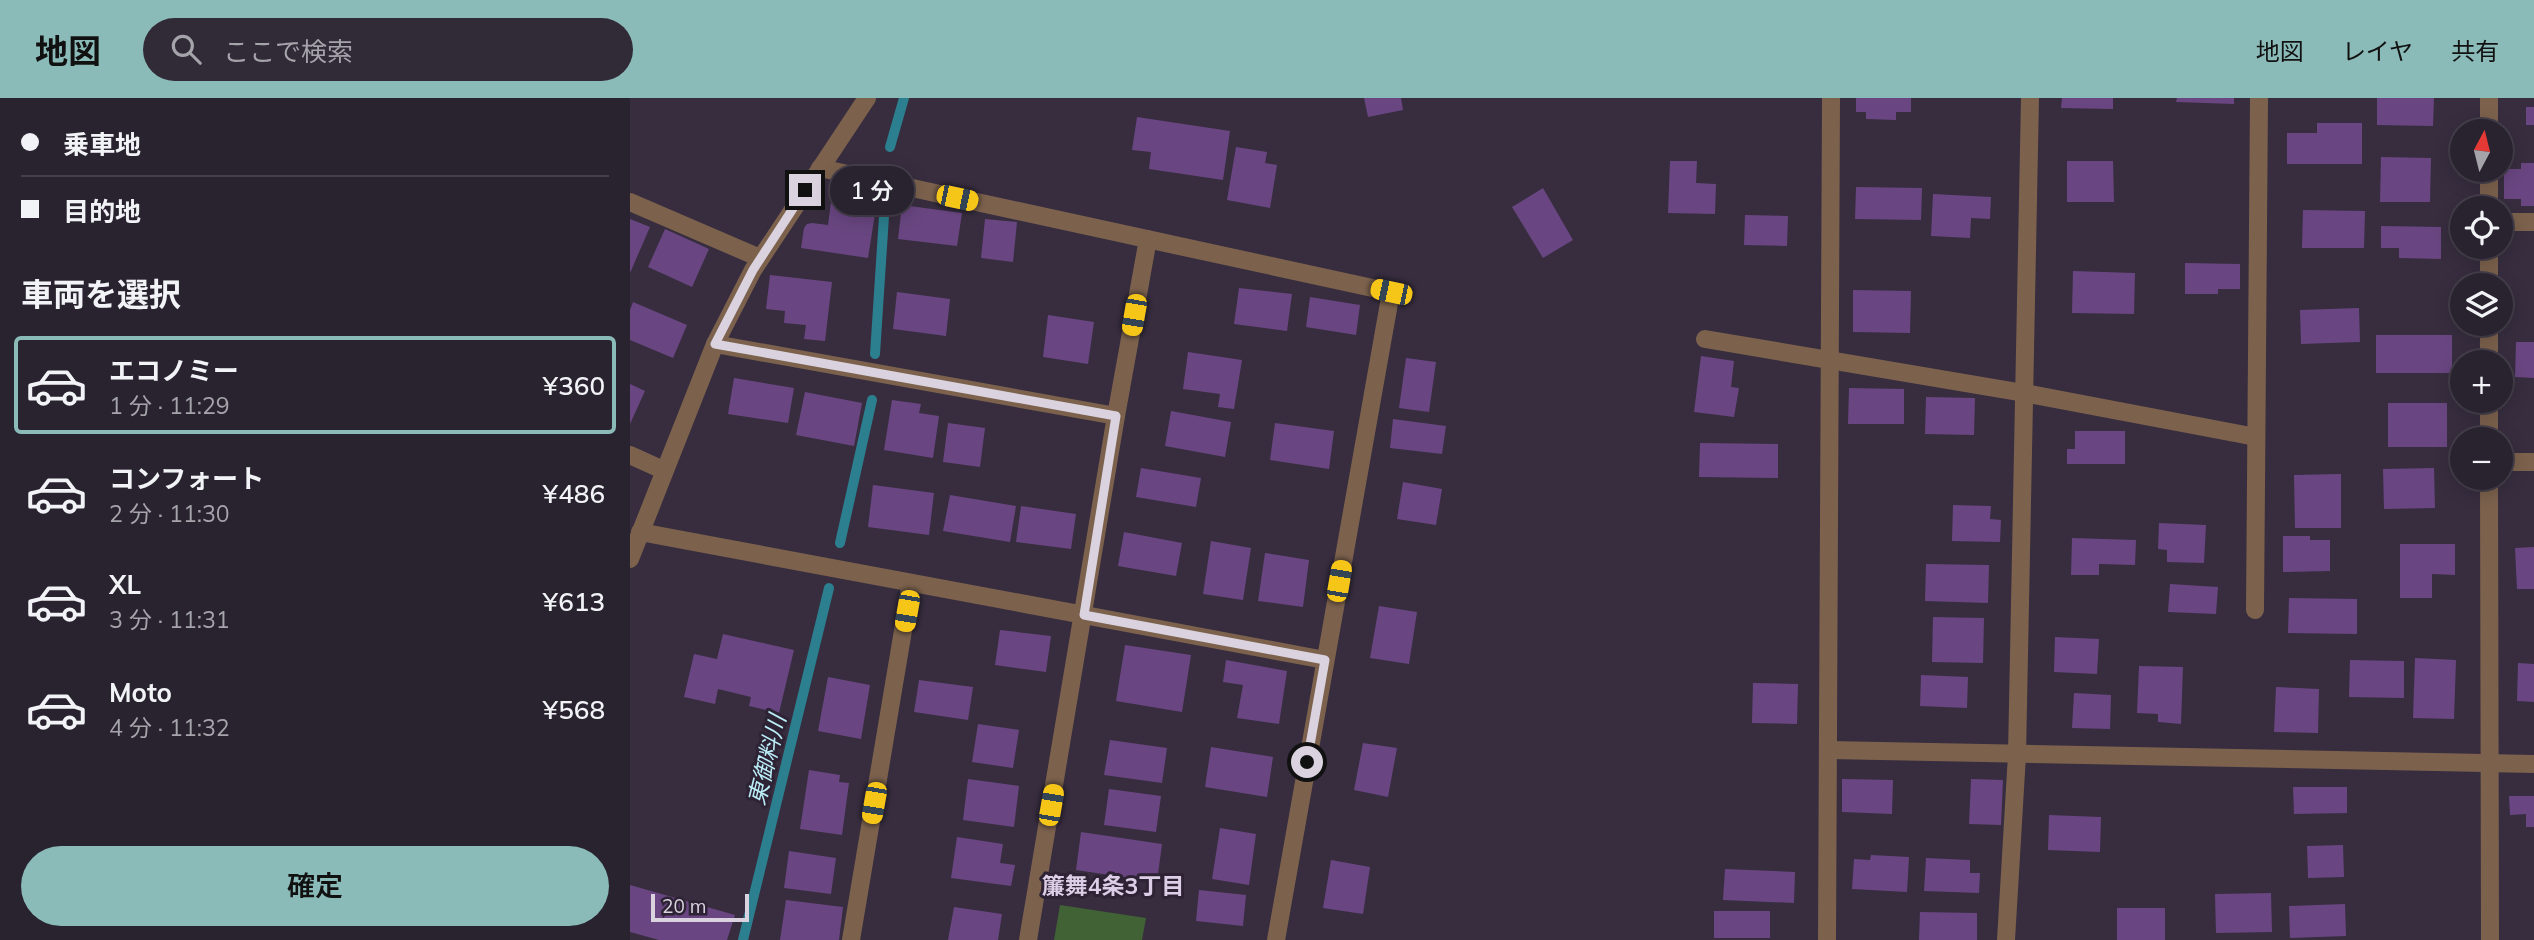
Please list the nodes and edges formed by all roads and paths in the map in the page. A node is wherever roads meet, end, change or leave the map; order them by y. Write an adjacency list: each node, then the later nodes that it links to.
1 (867, 98): 7 (street)
2 (1831, 98): 15 (street)
3 (2030, 98): 16 (street)
4 (2259, 98): 18 (street)
5 (2488, 98): 6 (street)
6 (2489, 119)
7 (820, 168): 11 (street); 12 (street)
8 (630, 202): 12 (street)
9 (2513, 222): 10 (street)
10 (2534, 222)
11 (1148, 239): 17 (street); 29 (street)
12 (760, 258): 14 (street)
13 (1705, 339): 15 (street)
14 (715, 344): 17 (street); 22 (street)
15 (1831, 360): 16 (street); 30 (street)
16 (2024, 393): 18 (street); 31 (street)
17 (1116, 416): 28 (street)
18 (2256, 437): 27 (street)
19 (630, 455): 22 (street)
20 (2513, 462): 21 (street)
21 (2534, 462)
22 (663, 470): 24 (street)
23 (2489, 490): 32 (street)
24 (640, 532): 25 (street); 26 (street)
25 (630, 559)
26 (911, 583): 28 (street); 34 (street)
27 (2255, 610)
28 (1084, 615): 29 (street); 35 (street)
29 (1325, 660): 36 (street)
30 (1829, 750): 31 (street); 37 (street)
31 (2017, 755): 32 (street); 38 (street)
32 (2490, 763): 33 (street); 39 (street)
33 (2534, 764)
34 (850, 940)
35 (1028, 940)
36 (1276, 940)
37 (1827, 940)
38 (2006, 940)
39 (2490, 940)

